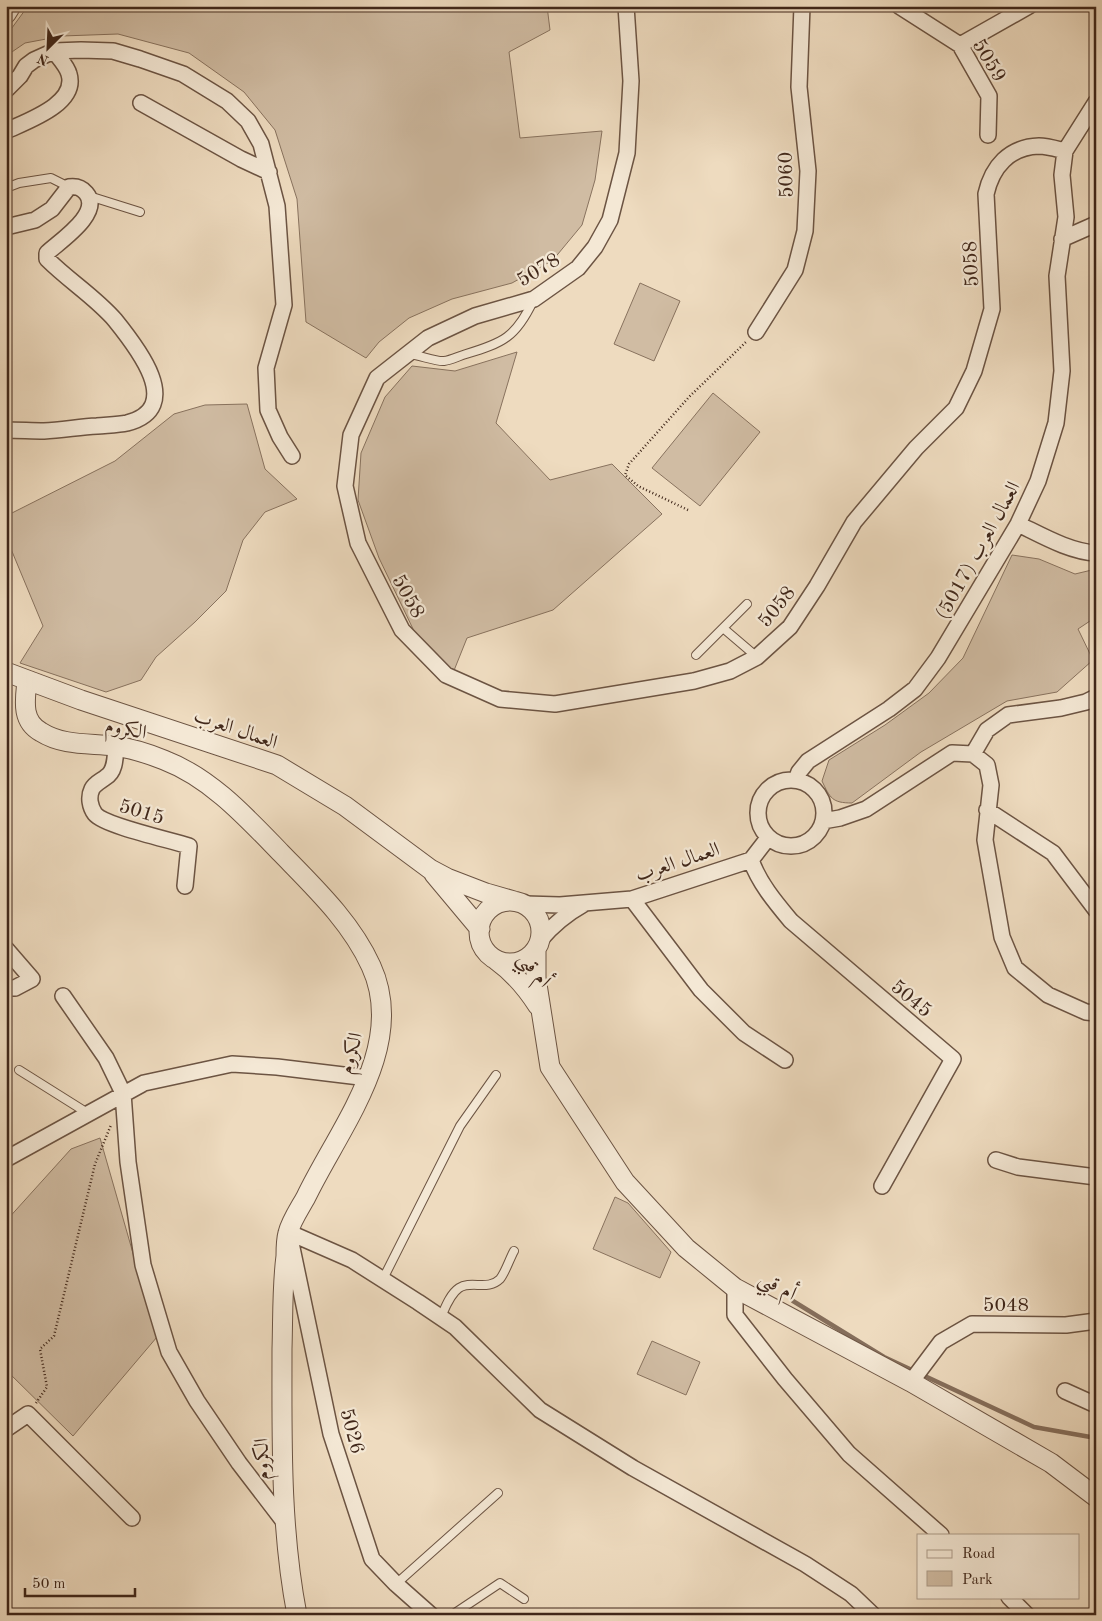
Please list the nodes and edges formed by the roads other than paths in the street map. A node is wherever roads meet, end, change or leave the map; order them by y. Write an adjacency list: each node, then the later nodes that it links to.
1 (11, 6): 6 (street)
2 (626, 6): 23 (street, 5078)
3 (802, 6): 24 (street, 5060)
4 (1029, 6): 7 (street)
5 (909, 8): 7 (street, 5059)
6 (6, 14)
7 (960, 44): 13 (street, 5059)
8 (54, 51): 9 (street); 12 (street); 15 (street)
9 (6, 90)
10 (1096, 102): 14 (street)
11 (141, 103): 15 (street)
12 (6, 131)
13 (988, 136)
14 (1065, 151): 22 (street, العمال العرب (5017)); 34 (street, 5058)
15 (269, 172): 27 (street)
16 (69, 187): 17 (lane); 18 (street); 21 (street)
17 (6, 188)
18 (89, 196): 19 (lane); 26 (street)
19 (140, 212)
20 (1096, 224): 22 (street)
21 (6, 227)
22 (1062, 238): 29 (street, العمال العرب (5017))
23 (534, 299): 25 (street, 5078); 25 (lane)
24 (756, 332)
25 (407, 354): 28 (street, 5078)
26 (6, 430)
27 (292, 456)
28 (346, 486): 34 (street, 5058)
29 (1018, 524): 30 (street); 40 (street, العمال العرب (5017))
30 (1096, 553)
31 (747, 604): 32 (lane)
32 (723, 628): 33 (lane); 34 (lane)
33 (696, 655)
34 (757, 656)
35 (6, 672): 36 (street, العمال العرب)
36 (27, 680): 38 (street, الكروم); 45 (street, العمال العرب)
37 (1096, 697): 39 (street)
38 (116, 746): 46 (street, 5015); 62 (street, الكروم)
39 (972, 754): 41 (street); 42 (street)
40 (796, 780): 42 (street); 43 (street)
41 (987, 810): 50 (street); 58 (street)
42 (823, 821): 43 (street)
43 (768, 838): 44 (street, العمال العرب)
44 (751, 860): 47 (street, العمال العرب); 68 (street, 5045)
45 (430, 869): 49 (street, العمال العرب); 51 (street, العمال العرب)
46 (185, 886)
47 (632, 899): 48 (street, العمال العرب); 59 (street)
48 (587, 902): 49 (street, العمال العرب); 52 (street, العمال العرب)
49 (519, 903): 51 (street); 52 (street)
50 (1096, 910)
51 (480, 929): 54 (street)
52 (538, 945): 54 (street); 57 (street, أم قبي)
53 (6, 949): 55 (street)
54 (492, 956): 57 (street, أم قبي)
55 (6, 988)
56 (63, 996): 63 (street)
57 (542, 1013): 72 (street, أم قبي)
58 (1096, 1014)
59 (786, 1060)
60 (19, 1070): 64 (lane)
61 (496, 1075): 71 (lane)
62 (368, 1078): 63 (street); 69 (street, الكروم)
63 (123, 1093): 64 (street); 82 (street)
64 (88, 1114): 65 (street)
65 (6, 1159)
66 (996, 1160): 67 (street)
67 (1096, 1177)
68 (882, 1186)
69 (288, 1232): 71 (street); 82 (street, الكروم); 84 (street, 5026)
70 (514, 1251): 73 (lane)
71 (383, 1279): 73 (street)
72 (735, 1288): 75 (street, أم قبي); 83 (street)
73 (441, 1317): 90 (street)
74 (1096, 1321): 75 (street, 5048)
75 (911, 1382): 80 (street, أم قبي)
76 (1065, 1391): 77 (street)
77 (1096, 1405)
78 (6, 1429): 81 (street)
79 (498, 1493): 84 (lane)
80 (1096, 1497)
81 (132, 1518)
82 (285, 1523): 87 (street, الكروم)
83 (940, 1534)
84 (396, 1584): 88 (street, 5026)
85 (1010, 1598): 91 (street)
86 (524, 1599): 89 (lane)
87 (297, 1615)
88 (431, 1615)
89 (452, 1615)
90 (873, 1615)
91 (1027, 1615)

